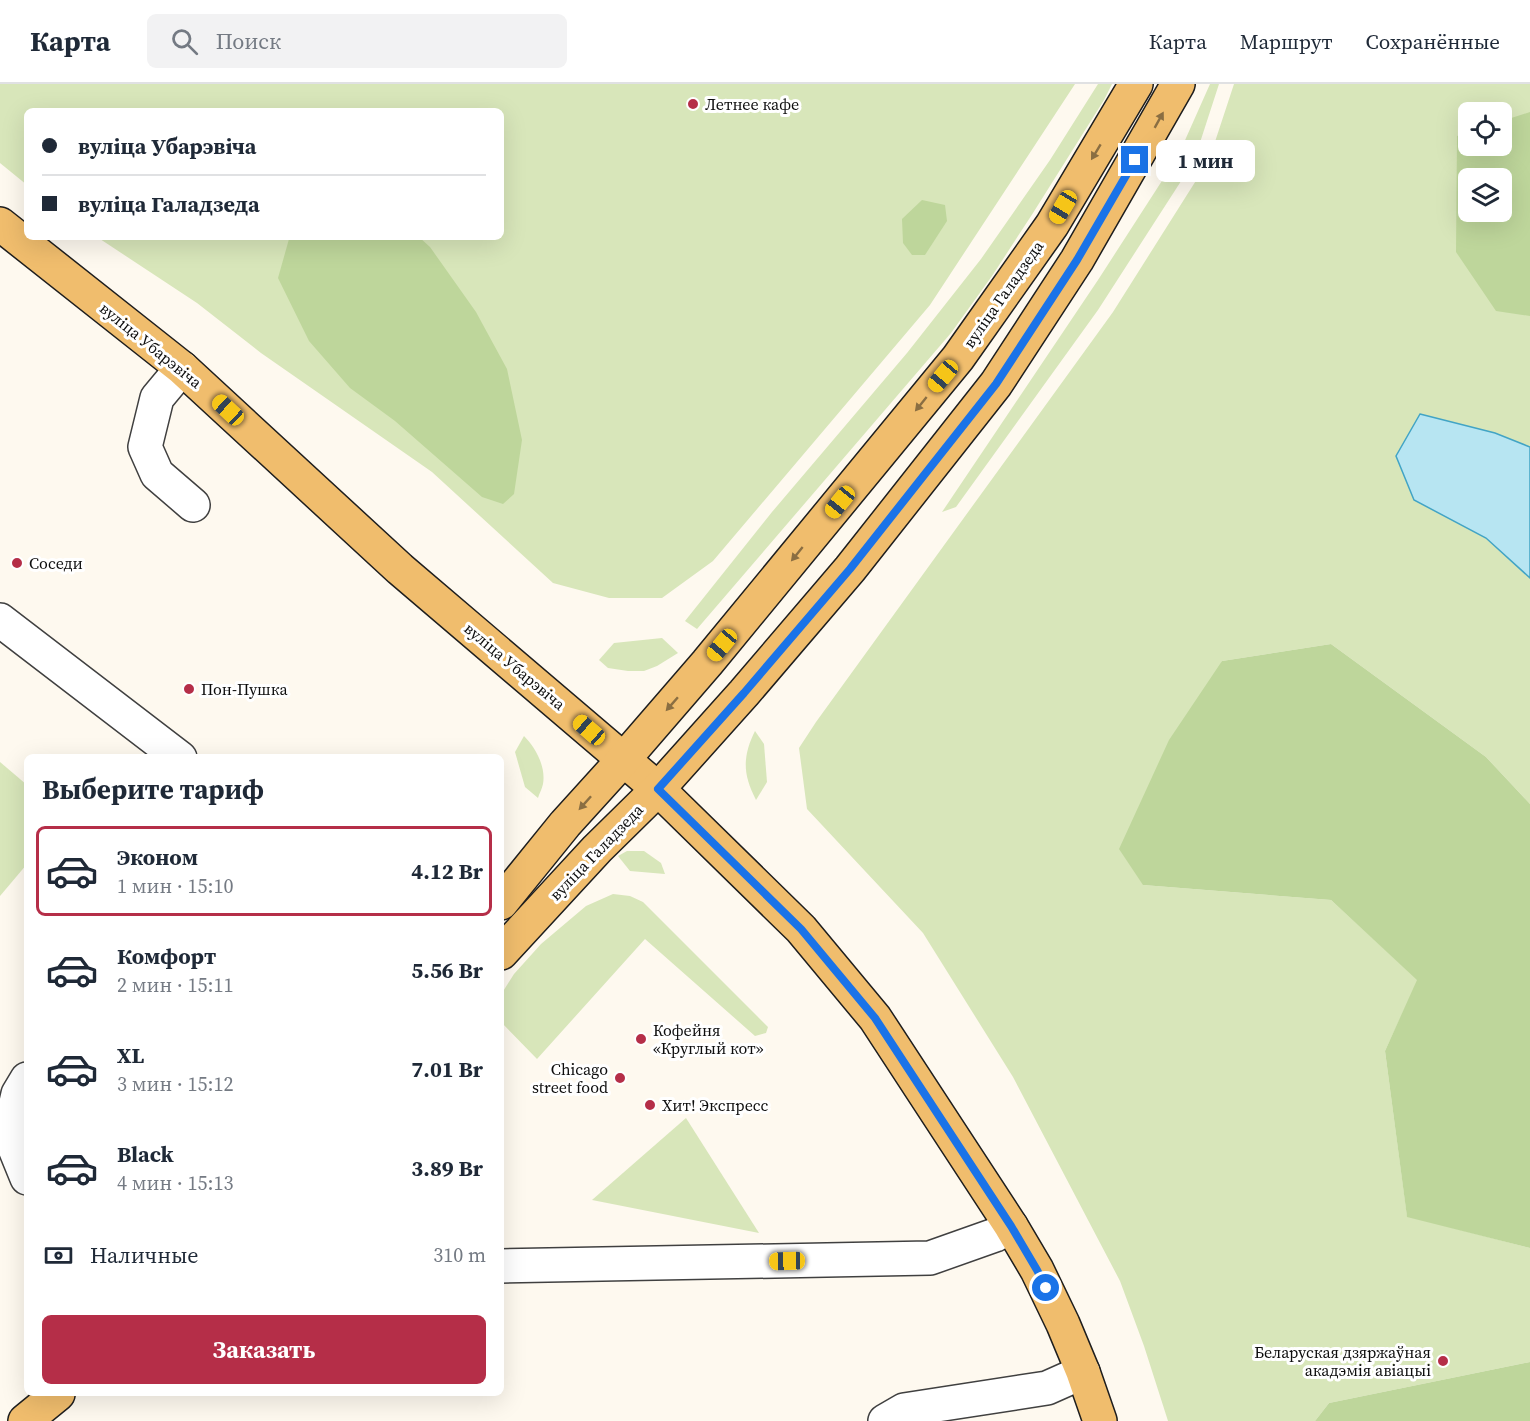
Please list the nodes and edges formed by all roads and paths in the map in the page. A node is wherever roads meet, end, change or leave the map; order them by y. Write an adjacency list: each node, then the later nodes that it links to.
1 (1136, 84): 8 (main road, вуліца Галадзеда, one-way to 8)
2 (1178, 84): 9 (main road, вуліца Галадзеда, one-way to 2)
3 (0, 224): 4 (main road, вуліца Убарэвіча)
4 (182, 368): 5 (lane); 8 (main road, вуліца Убарэвіча)
5 (193, 505)
6 (0, 620): 7 (lane)
7 (175, 754)
8 (624, 759): 9 (main road, вуліца Убарэвіча); 10 (main road, вуліца Галадзеда, one-way to 10)
9 (658, 789): 11 (main road, вуліца Галадзеда); 14 (main road, вуліца Убарэвіча)
10 (504, 899)
11 (504, 950)
12 (24, 1084): 13 (lane)
13 (24, 1171)
14 (1011, 1226): 15 (lane); 16 (main road, вуліца Убарэвіча)
15 (504, 1266)
16 (1083, 1372): 19 (lane); 20 (main road, вуліца Убарэвіча)
17 (56, 1396): 18 (main road)
18 (25, 1421)
19 (885, 1421)
20 (1100, 1421)

